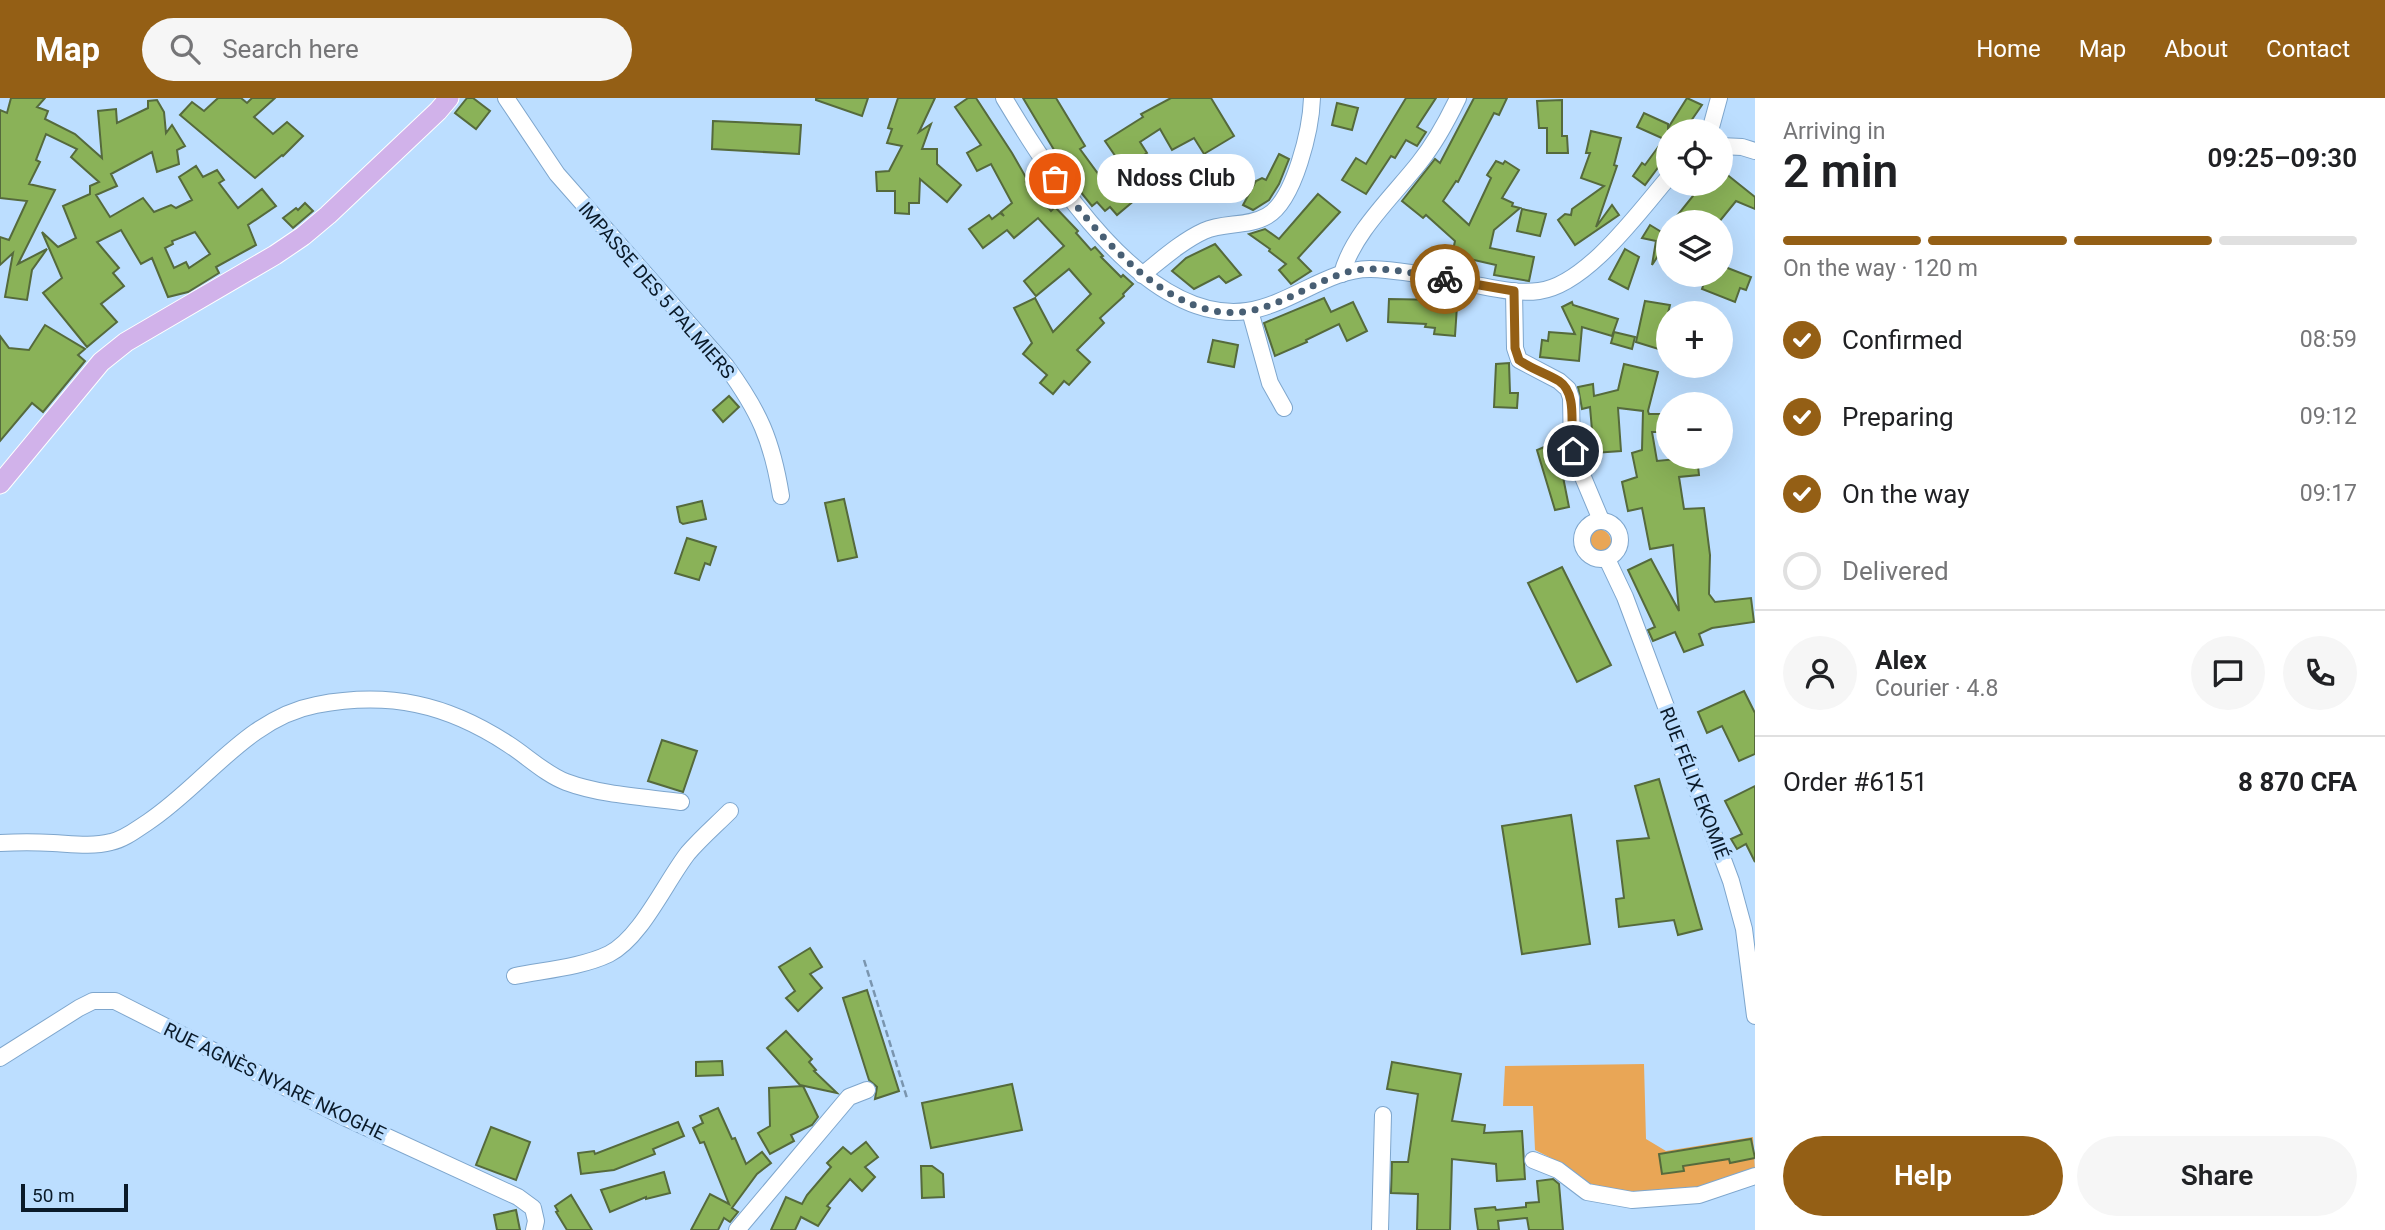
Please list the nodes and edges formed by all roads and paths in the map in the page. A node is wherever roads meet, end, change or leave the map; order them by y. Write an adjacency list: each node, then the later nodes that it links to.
1 (449, 98): 16 (main road)
2 (506, 98): 17 (street, IMPASSE DES 5 PALMIERS)
3 (1004, 98): 12 (street)
4 (1312, 98): 12 (street)
5 (1458, 98): 11 (street)
6 (1719, 98): 7 (street)
7 (1713, 119)
8 (1733, 147): 9 (street)
9 (1755, 151)
10 (1656, 191): 13 (street)
11 (1342, 274): 13 (street); 14 (street)
12 (1142, 275): 14 (street)
13 (1514, 291): 18 (street)
14 (1250, 311): 15 (street)
15 (1284, 408)
16 (0, 484)
17 (781, 496)
18 (1601, 520): 19 (street); 19 (street)
19 (1607, 559): 23 (street, RUE FÉLIX EKOMIÉ)
20 (681, 802): 22 (street)
21 (730, 811): 25 (street)
22 (0, 843)
23 (1751, 942): 26 (street, RUE FÉLIX EKOMIÉ)
24 (864, 960): 29 (path)
25 (515, 976)
26 (1755, 1016)
27 (0, 1058): 33 (street, RUE AGNÈS NYARE NKOGHE)
28 (867, 1090): 34 (street)
29 (907, 1098)
30 (1383, 1115): 35 (street)
31 (1533, 1160): 32 (street)
32 (1755, 1176)
33 (534, 1230)
34 (737, 1230)
35 (1380, 1230)

